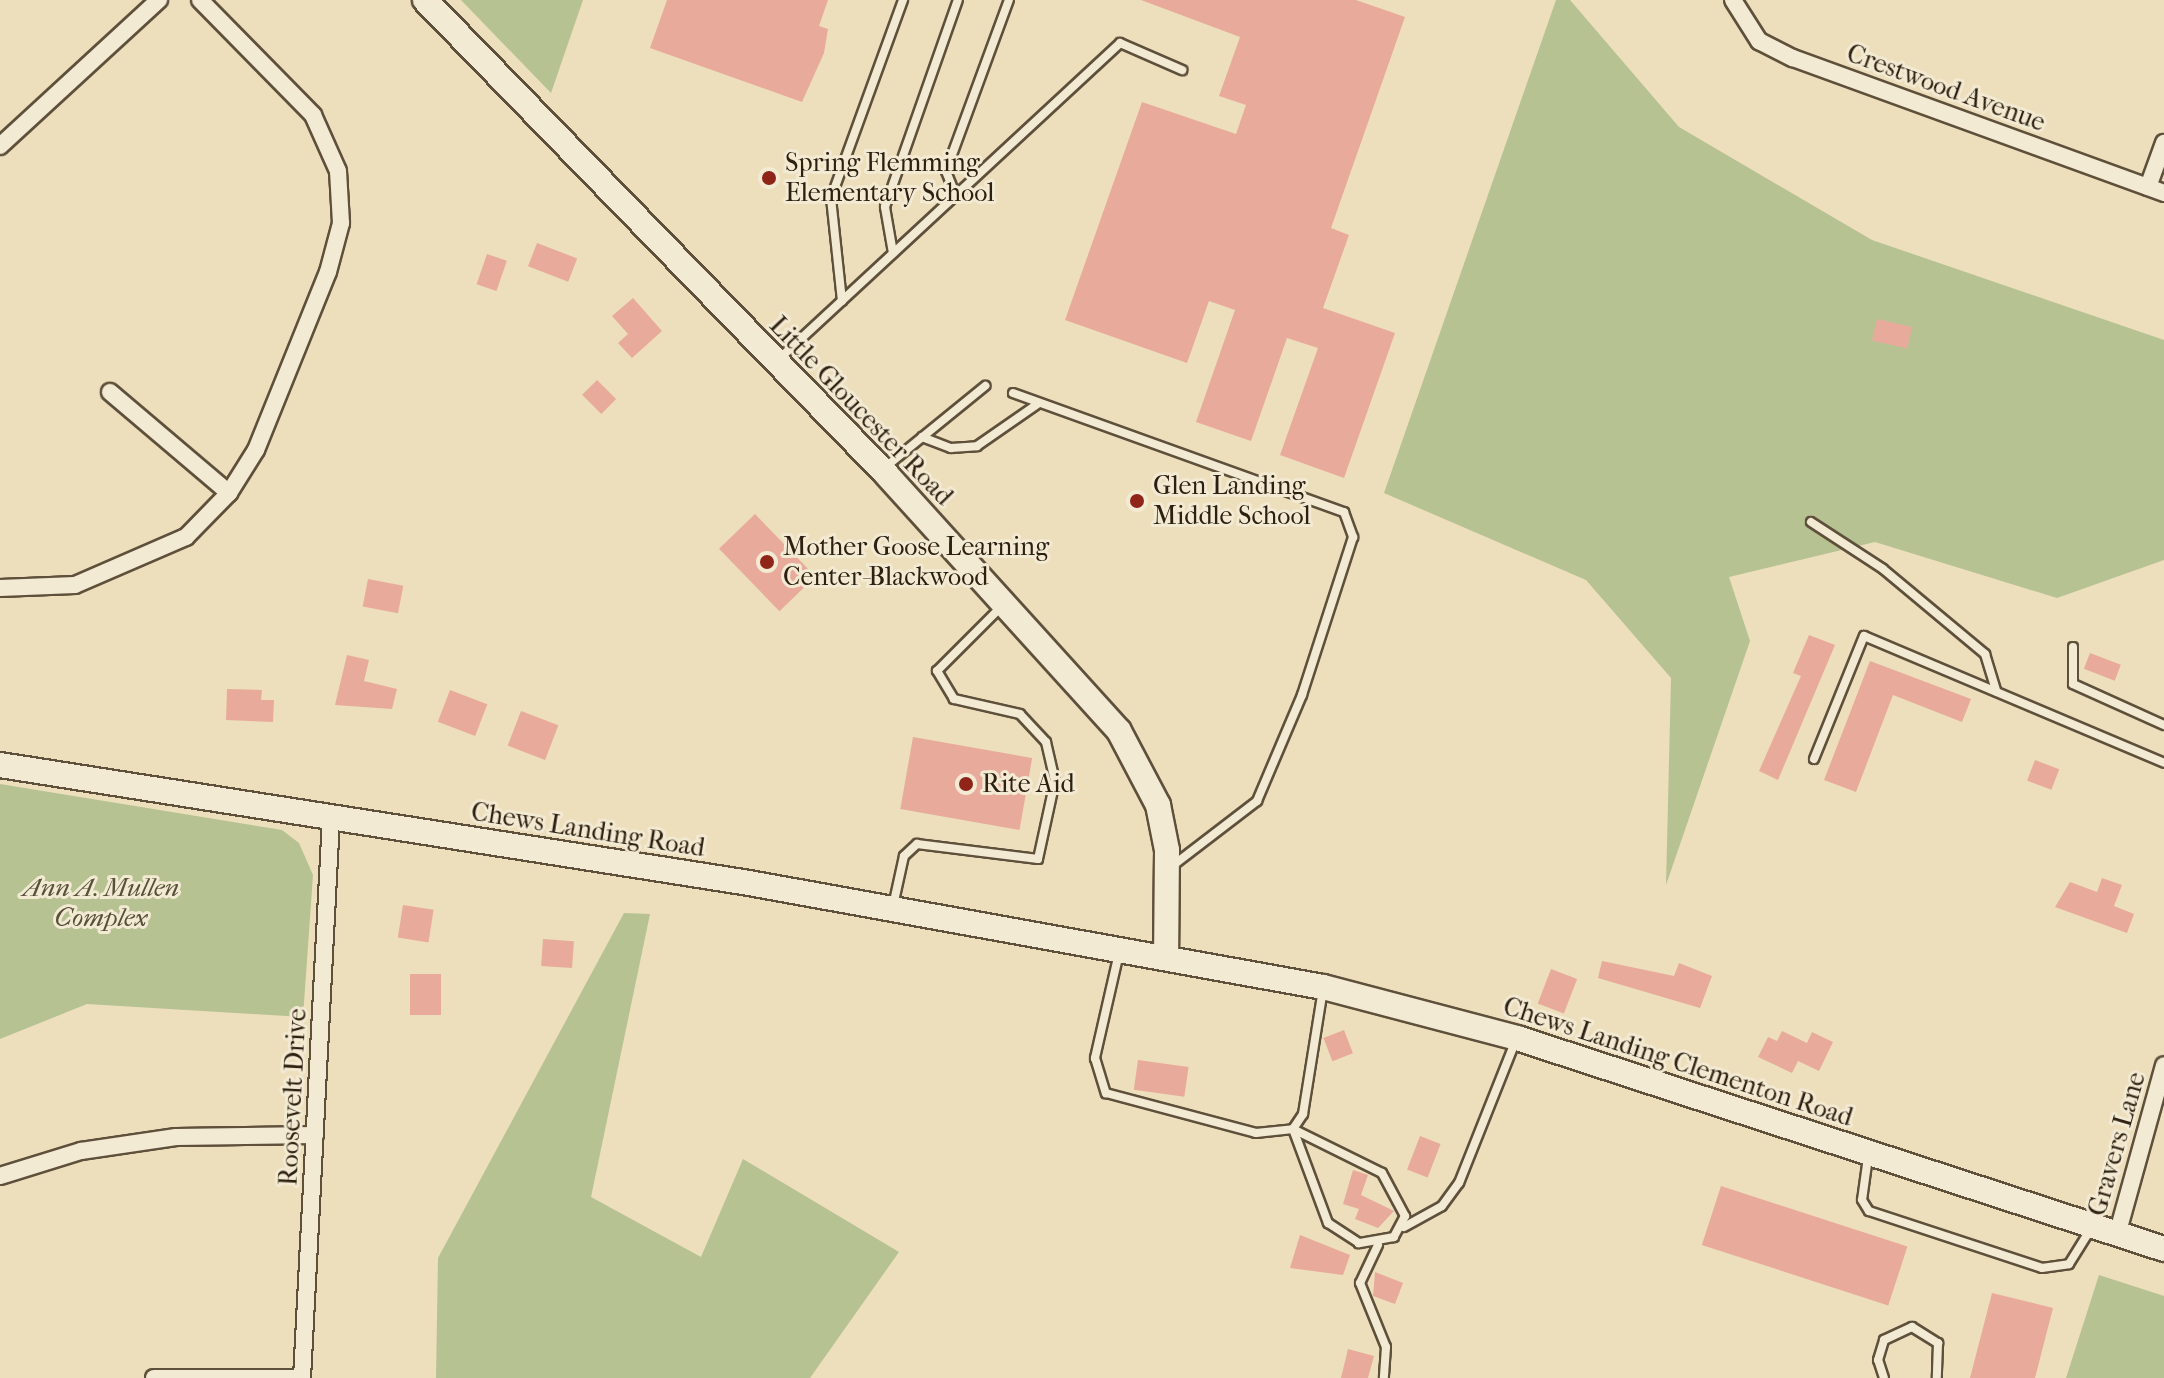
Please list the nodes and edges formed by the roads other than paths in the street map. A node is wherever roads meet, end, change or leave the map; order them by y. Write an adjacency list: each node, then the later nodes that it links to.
1 (159, 0): 10 (street)
2 (200, 0): 22 (street)
3 (425, 0): 15 (main road, Little Gloucester Road)
4 (903, 0): 14 (lane)
5 (958, 0): 13 (lane)
6 (1009, 0): 12 (lane)
7 (1733, 0): 11 (street, Crestwood Avenue)
8 (1182, 70): 12 (lane)
9 (2164, 143): 11 (street)
10 (0, 146)
11 (2156, 190)
12 (956, 196): 13 (lane)
13 (893, 253): 14 (lane)
14 (842, 301): 15 (lane)
15 (776, 363): 21 (main road, Little Gloucester Road)
16 (985, 386): 20 (lane)
17 (110, 392): 22 (street)
18 (1013, 393): 19 (lane)
19 (1039, 403): 20 (lane); 33 (lane)
20 (922, 437): 21 (lane)
21 (882, 470): 25 (main road, Little Gloucester Road)
22 (229, 493): 24 (street)
23 (1811, 522): 27 (lane)
24 (0, 588)
25 (1004, 605): 33 (main road, Little Gloucester Road); 34 (lane)
26 (2073, 647): 28 (lane)
27 (1996, 691): 29 (lane); 30 (lane)
28 (2164, 725)
29 (1814, 759)
30 (2164, 763)
31 (0, 765): 32 (main road, Chews Landing Road)
32 (331, 819): 34 (main road, Chews Landing Road); 41 (street, Roosevelt Drive)
33 (1167, 870): 36 (main road, Little Gloucester Road)
34 (893, 908): 35 (main road, Chews Landing Road)
35 (1120, 948): 36 (main road, Chews Landing Road); 40 (lane)
36 (1166, 956): 37 (main road, Chews Landing Clementon Road)
37 (1323, 987): 38 (main road, Chews Landing Clementon Road); 40 (lane)
38 (1517, 1038): 42 (main road, Chews Landing Clementon Road); 45 (lane)
39 (2164, 1065): 46 (street, Gravers Lane)
40 (1293, 1129): 45 (lane); 47 (lane)
41 (315, 1135): 43 (street); 50 (street, Roosevelt Drive)
42 (1869, 1153): 44 (main road, Chews Landing Clementon Road); 44 (lane)
43 (0, 1176)
44 (2092, 1226): 46 (main road, Chews Landing Clementon Road)
45 (1404, 1227): 47 (lane)
46 (2117, 1235): 48 (main road, Chews Landing Clementon Road)
47 (1378, 1245): 51 (lane)
48 (2164, 1249)
49 (154, 1378): 50 (street)
50 (302, 1378)
51 (1384, 1378)
52 (1884, 1378): 53 (lane)
53 (1937, 1378)

